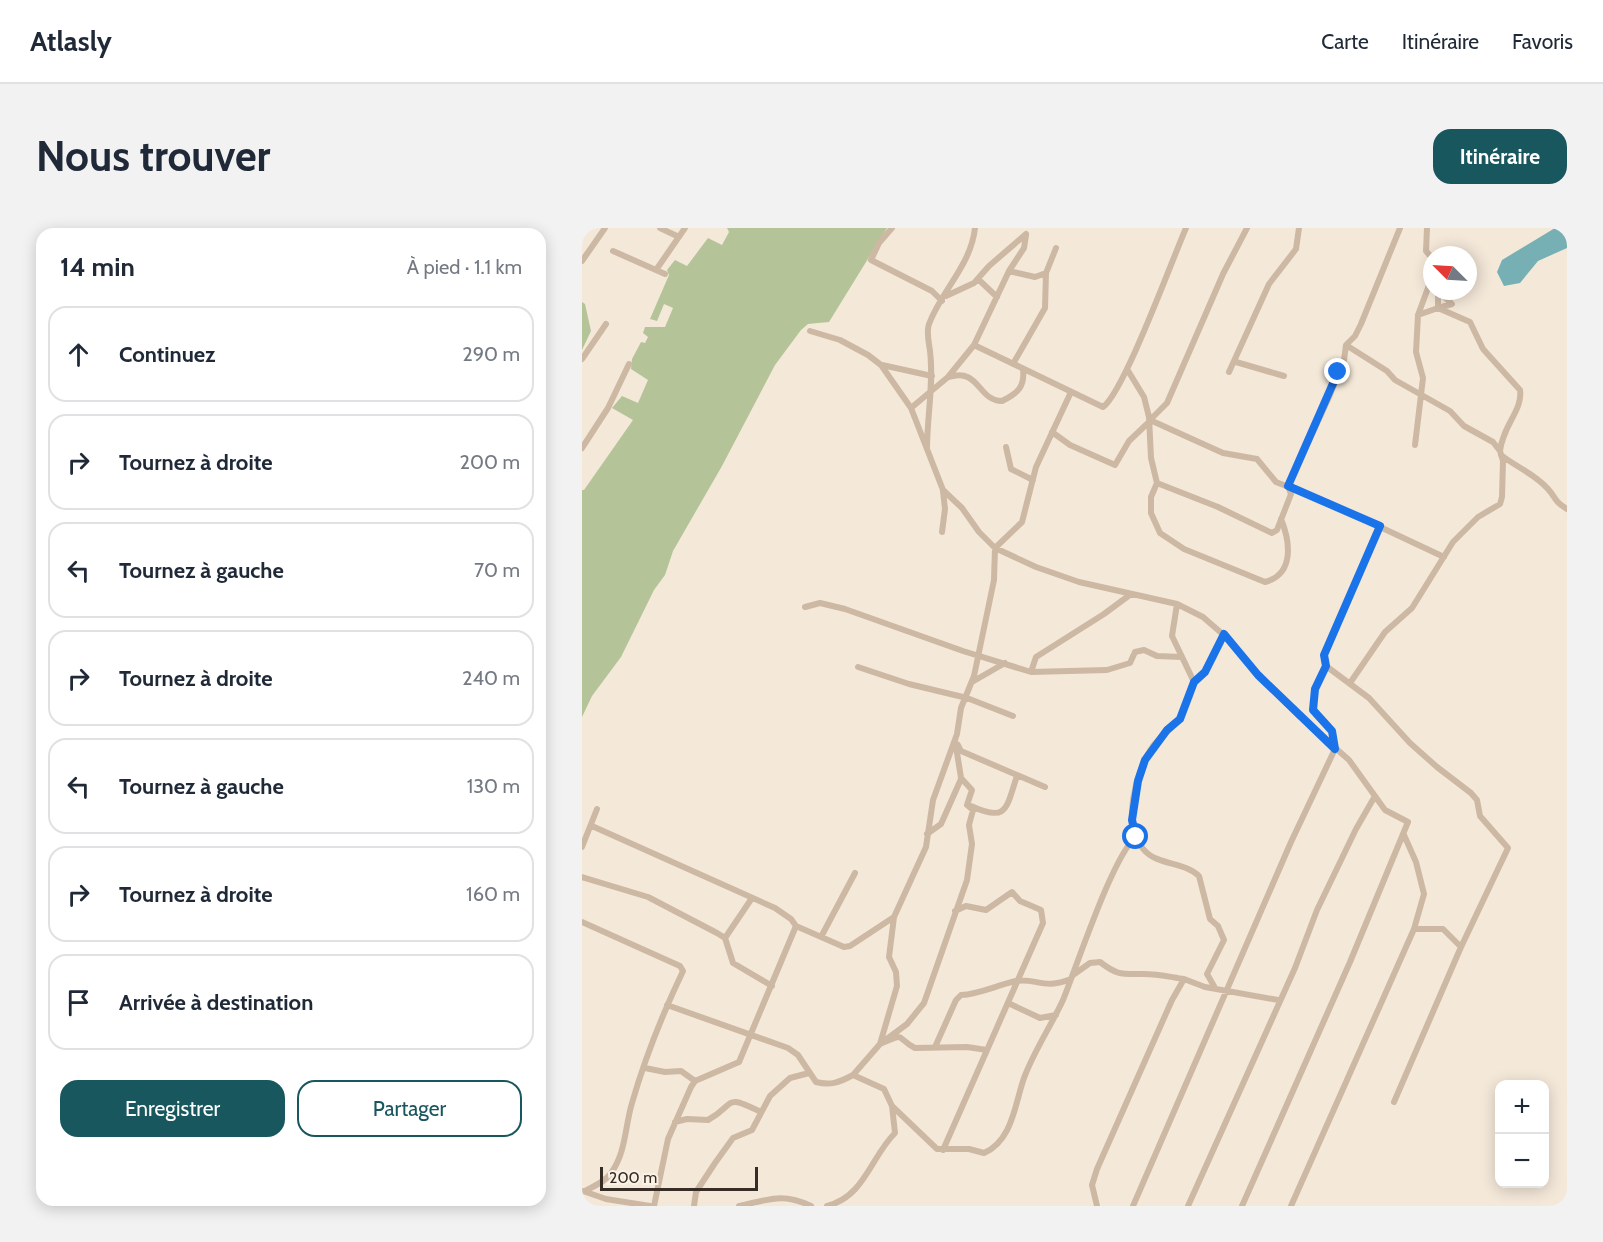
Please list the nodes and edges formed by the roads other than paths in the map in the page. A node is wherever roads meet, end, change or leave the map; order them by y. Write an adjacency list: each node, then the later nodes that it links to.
1 (605, 228): 15 (street)
2 (660, 228): 11 (street)
3 (685, 228): 11 (street)
4 (892, 228): 22 (street)
5 (975, 228): 22 (street)
6 (1186, 228): 38 (street)
7 (1247, 228): 56 (street)
8 (1299, 228): 33 (street)
9 (1400, 228): 31 (street)
10 (1427, 228): 12 (street)
11 (679, 237): 16 (street)
12 (1426, 246)
13 (1056, 248): 19 (street)
14 (613, 251): 16 (street)
15 (582, 261)
16 (656, 270): 18 (street)
17 (1009, 271): 19 (street); 20 (street); 21 (street)
18 (665, 273)
19 (1046, 273): 35 (street)
20 (978, 279): 21 (street); 22 (street)
21 (997, 297): 30 (street)
22 (943, 299): 40 (street)
23 (1424, 300): 27 (street)
24 (1438, 300): 26 (street)
25 (1448, 300): 26 (street)
26 (1438, 308): 27 (street); 53 (street)
27 (1418, 315): 45 (street)
28 (606, 324): 32 (street)
29 (810, 331): 36 (street)
30 (974, 345): 35 (street); 42 (street)
31 (1346, 345): 45 (street); 56 (street)
32 (582, 359)
33 (1236, 362): 39 (street); 41 (street)
34 (629, 364): 51 (street)
35 (1013, 364): 37 (street)
36 (881, 365): 40 (street); 46 (street)
37 (1023, 369): 42 (street); 44 (street)
38 (1127, 369): 44 (street); 47 (street)
39 (1229, 372)
40 (933, 376): 43 (street)
41 (1284, 376)
42 (948, 377): 43 (street)
43 (932, 390): 46 (street); 52 (street)
44 (1071, 392): 48 (street)
45 (1420, 393): 49 (street); 53 (street)
46 (911, 408): 52 (street)
47 (1149, 422): 48 (street); 55 (street)
48 (1052, 432): 54 (street)
49 (1415, 445)
50 (1006, 447): 54 (street)
51 (582, 448)
52 (927, 452): 57 (street)
53 (1501, 453): 58 (street); 63 (street)
54 (1033, 480): 62 (street)
55 (1157, 483): 59 (street); 59 (street)
56 (1288, 486): 59 (street); 60 (street)
57 (943, 490): 61 (street); 62 (street)
58 (1567, 509)
59 (1281, 519)
60 (1380, 526): 63 (street); 71 (street)
61 (942, 532)
62 (995, 548): 64 (street); 68 (street)
63 (1444, 557): 76 (street)
64 (1131, 594): 65 (street); 73 (street)
65 (1178, 604): 67 (street); 69 (street)
66 (805, 607): 68 (street)
67 (1224, 634): 75 (street); 80 (street)
68 (978, 656): 70 (street); 74 (street)
69 (1182, 657): 73 (street); 75 (street)
70 (1005, 663): 73 (street); 74 (street)
71 (1326, 666): 76 (street); 80 (street)
72 (858, 667): 77 (street)
73 (1031, 672)
74 (972, 682): 77 (street)
75 (1194, 682): 90 (street)
76 (1350, 683): 102 (street)
77 (967, 698): 78 (street); 79 (street)
78 (1012, 716)
79 (955, 740): 81 (street); 82 (street); 88 (street)
80 (1335, 749): 84 (street); 108 (street)
81 (1017, 776): 83 (street); 85 (street)
82 (961, 778): 85 (street); 88 (street)
83 (1045, 787)
84 (1376, 796): 89 (street); 109 (street)
85 (967, 805): 95 (street)
86 (597, 809): 87 (street)
87 (592, 826): 91 (street); 94 (street)
88 (927, 834): 96 (street)
89 (1404, 835): 99 (street); 135 (street)
90 (1136, 837): 103 (street); 107 (street)
91 (582, 847)
92 (855, 873): 100 (street)
93 (582, 877): 101 (street)
94 (752, 898): 98 (street); 101 (street)
95 (955, 911): 105 (street); 114 (street)
96 (894, 917): 100 (street); 114 (street)
97 (582, 922): 111 (street)
98 (796, 926): 100 (street); 106 (street)
99 (1414, 929): 102 (street); 136 (street)
100 (821, 937)
101 (725, 938): 106 (street)
102 (1461, 947): 121 (street)
103 (1072, 977): 104 (street); 105 (street); 112 (street)
104 (1184, 979): 107 (street); 132 (street)
105 (1018, 981): 110 (street); 115 (street)
106 (772, 986): 113 (street)
107 (1214, 986): 108 (street)
108 (1229, 990): 109 (street); 133 (street)
109 (1278, 1000): 134 (street)
110 (1008, 1003): 112 (street); 116 (street)
111 (667, 1005): 113 (street); 117 (street)
112 (1056, 1015): 125 (street)
113 (751, 1035): 118 (street); 120 (street)
114 (880, 1044): 115 (street); 119 (street)
115 (935, 1047): 116 (street)
116 (987, 1050): 125 (street)
117 (645, 1068): 120 (street); 126 (street)
118 (809, 1073): 119 (street); 123 (street)
119 (853, 1075): 122 (street)
120 (695, 1081): 124 (street)
121 (1394, 1102)
122 (892, 1106): 125 (street); 131 (street)
123 (761, 1112): 124 (street); 128 (street)
124 (675, 1122): 127 (street)
125 (943, 1150)
126 (583, 1191): 127 (street)
127 (652, 1206)
128 (694, 1206)
129 (739, 1206): 130 (street)
130 (811, 1206)
131 (827, 1206)
132 (1097, 1206)
133 (1133, 1206)
134 (1188, 1206)
135 (1242, 1206)
136 (1291, 1206)

